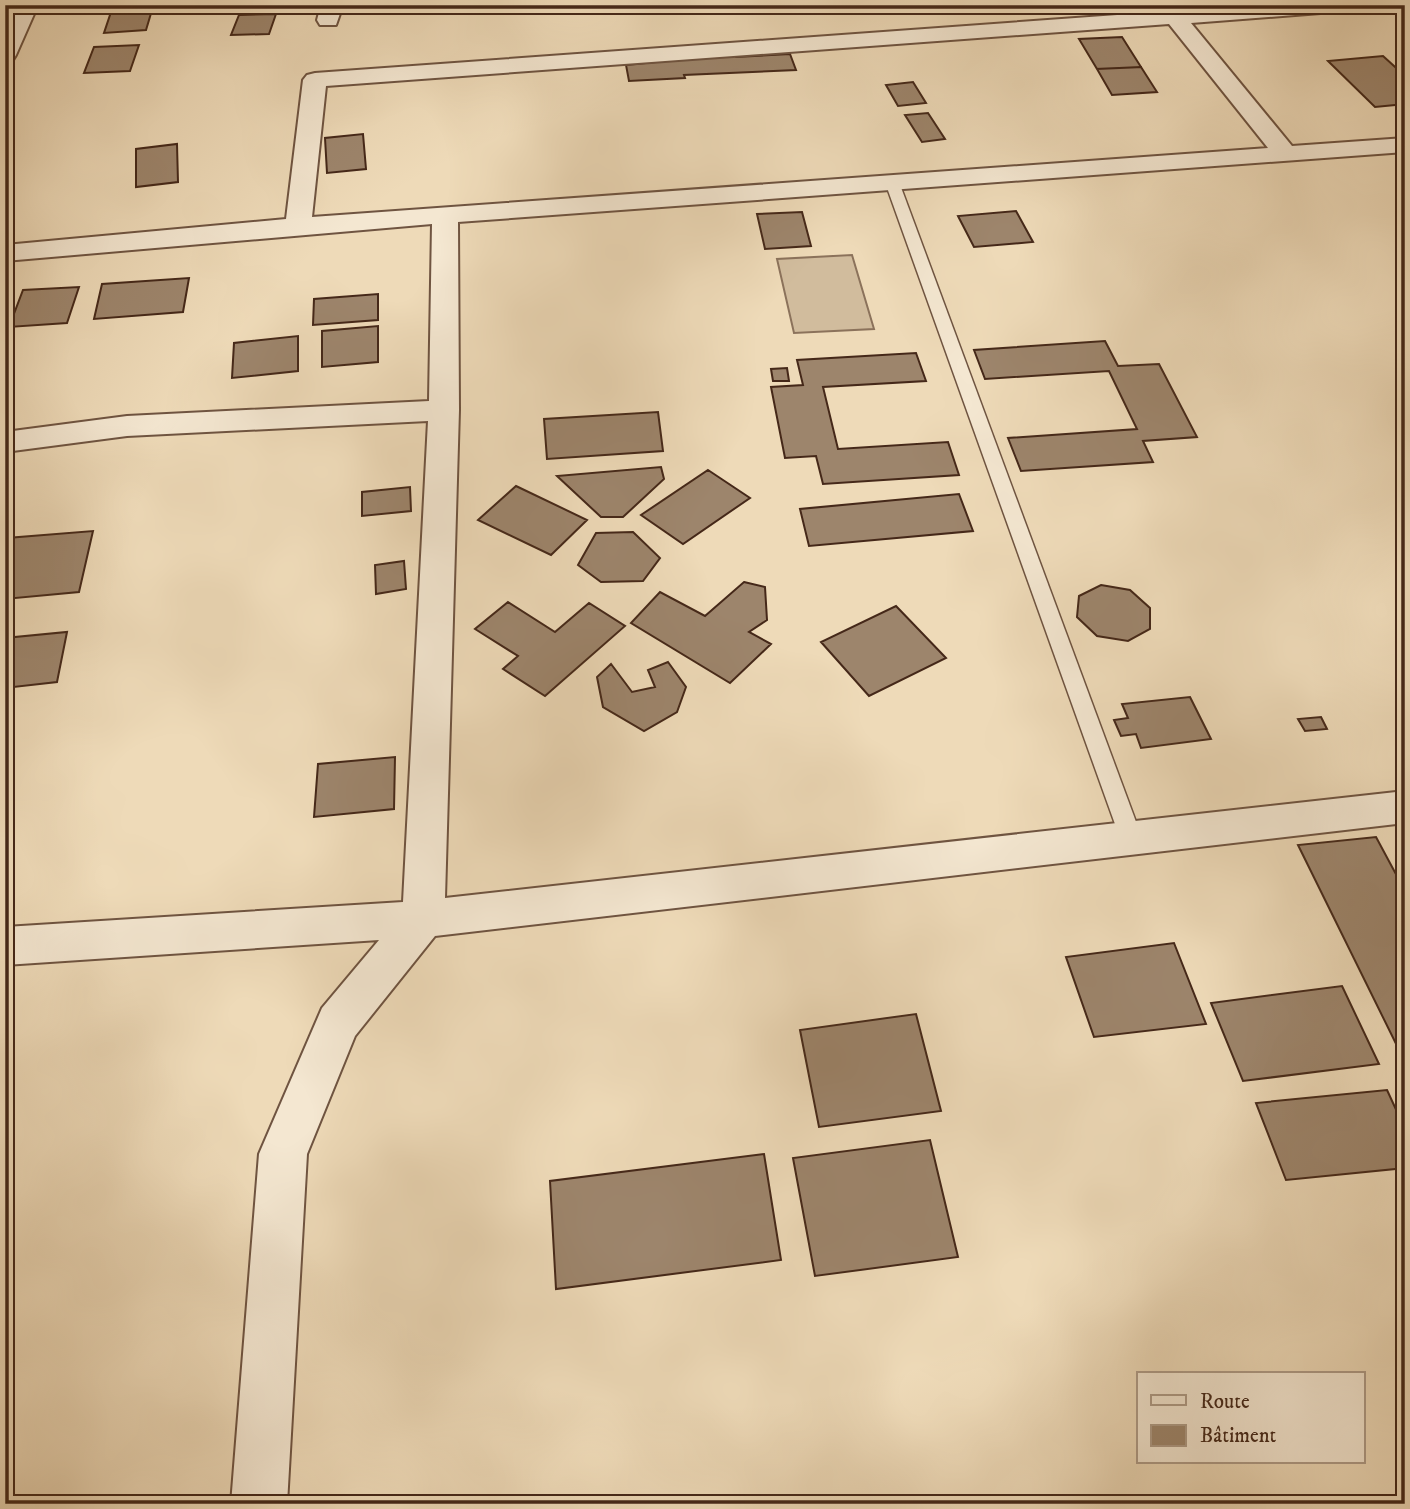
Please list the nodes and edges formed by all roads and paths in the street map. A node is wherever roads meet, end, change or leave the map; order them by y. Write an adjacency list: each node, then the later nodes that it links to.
1 (27, 5): 4 (street)
2 (1346, 5): 3 (street)
3 (1169, 11): 6 (street); 9 (street)
4 (5, 55)
5 (1405, 145): 6 (street)
6 (1286, 154): 7 (street)
7 (892, 182): 8 (street); 14 (lane)
8 (445, 215): 9 (street); 11 (street)
9 (298, 226): 10 (street)
10 (5, 253)
11 (444, 410): 12 (street); 15 (street)
12 (5, 442)
13 (1405, 807): 14 (street)
14 (1131, 838): 15 (street)
15 (423, 919): 16 (street); 17 (street)
16 (5, 946)
17 (259, 1504)

